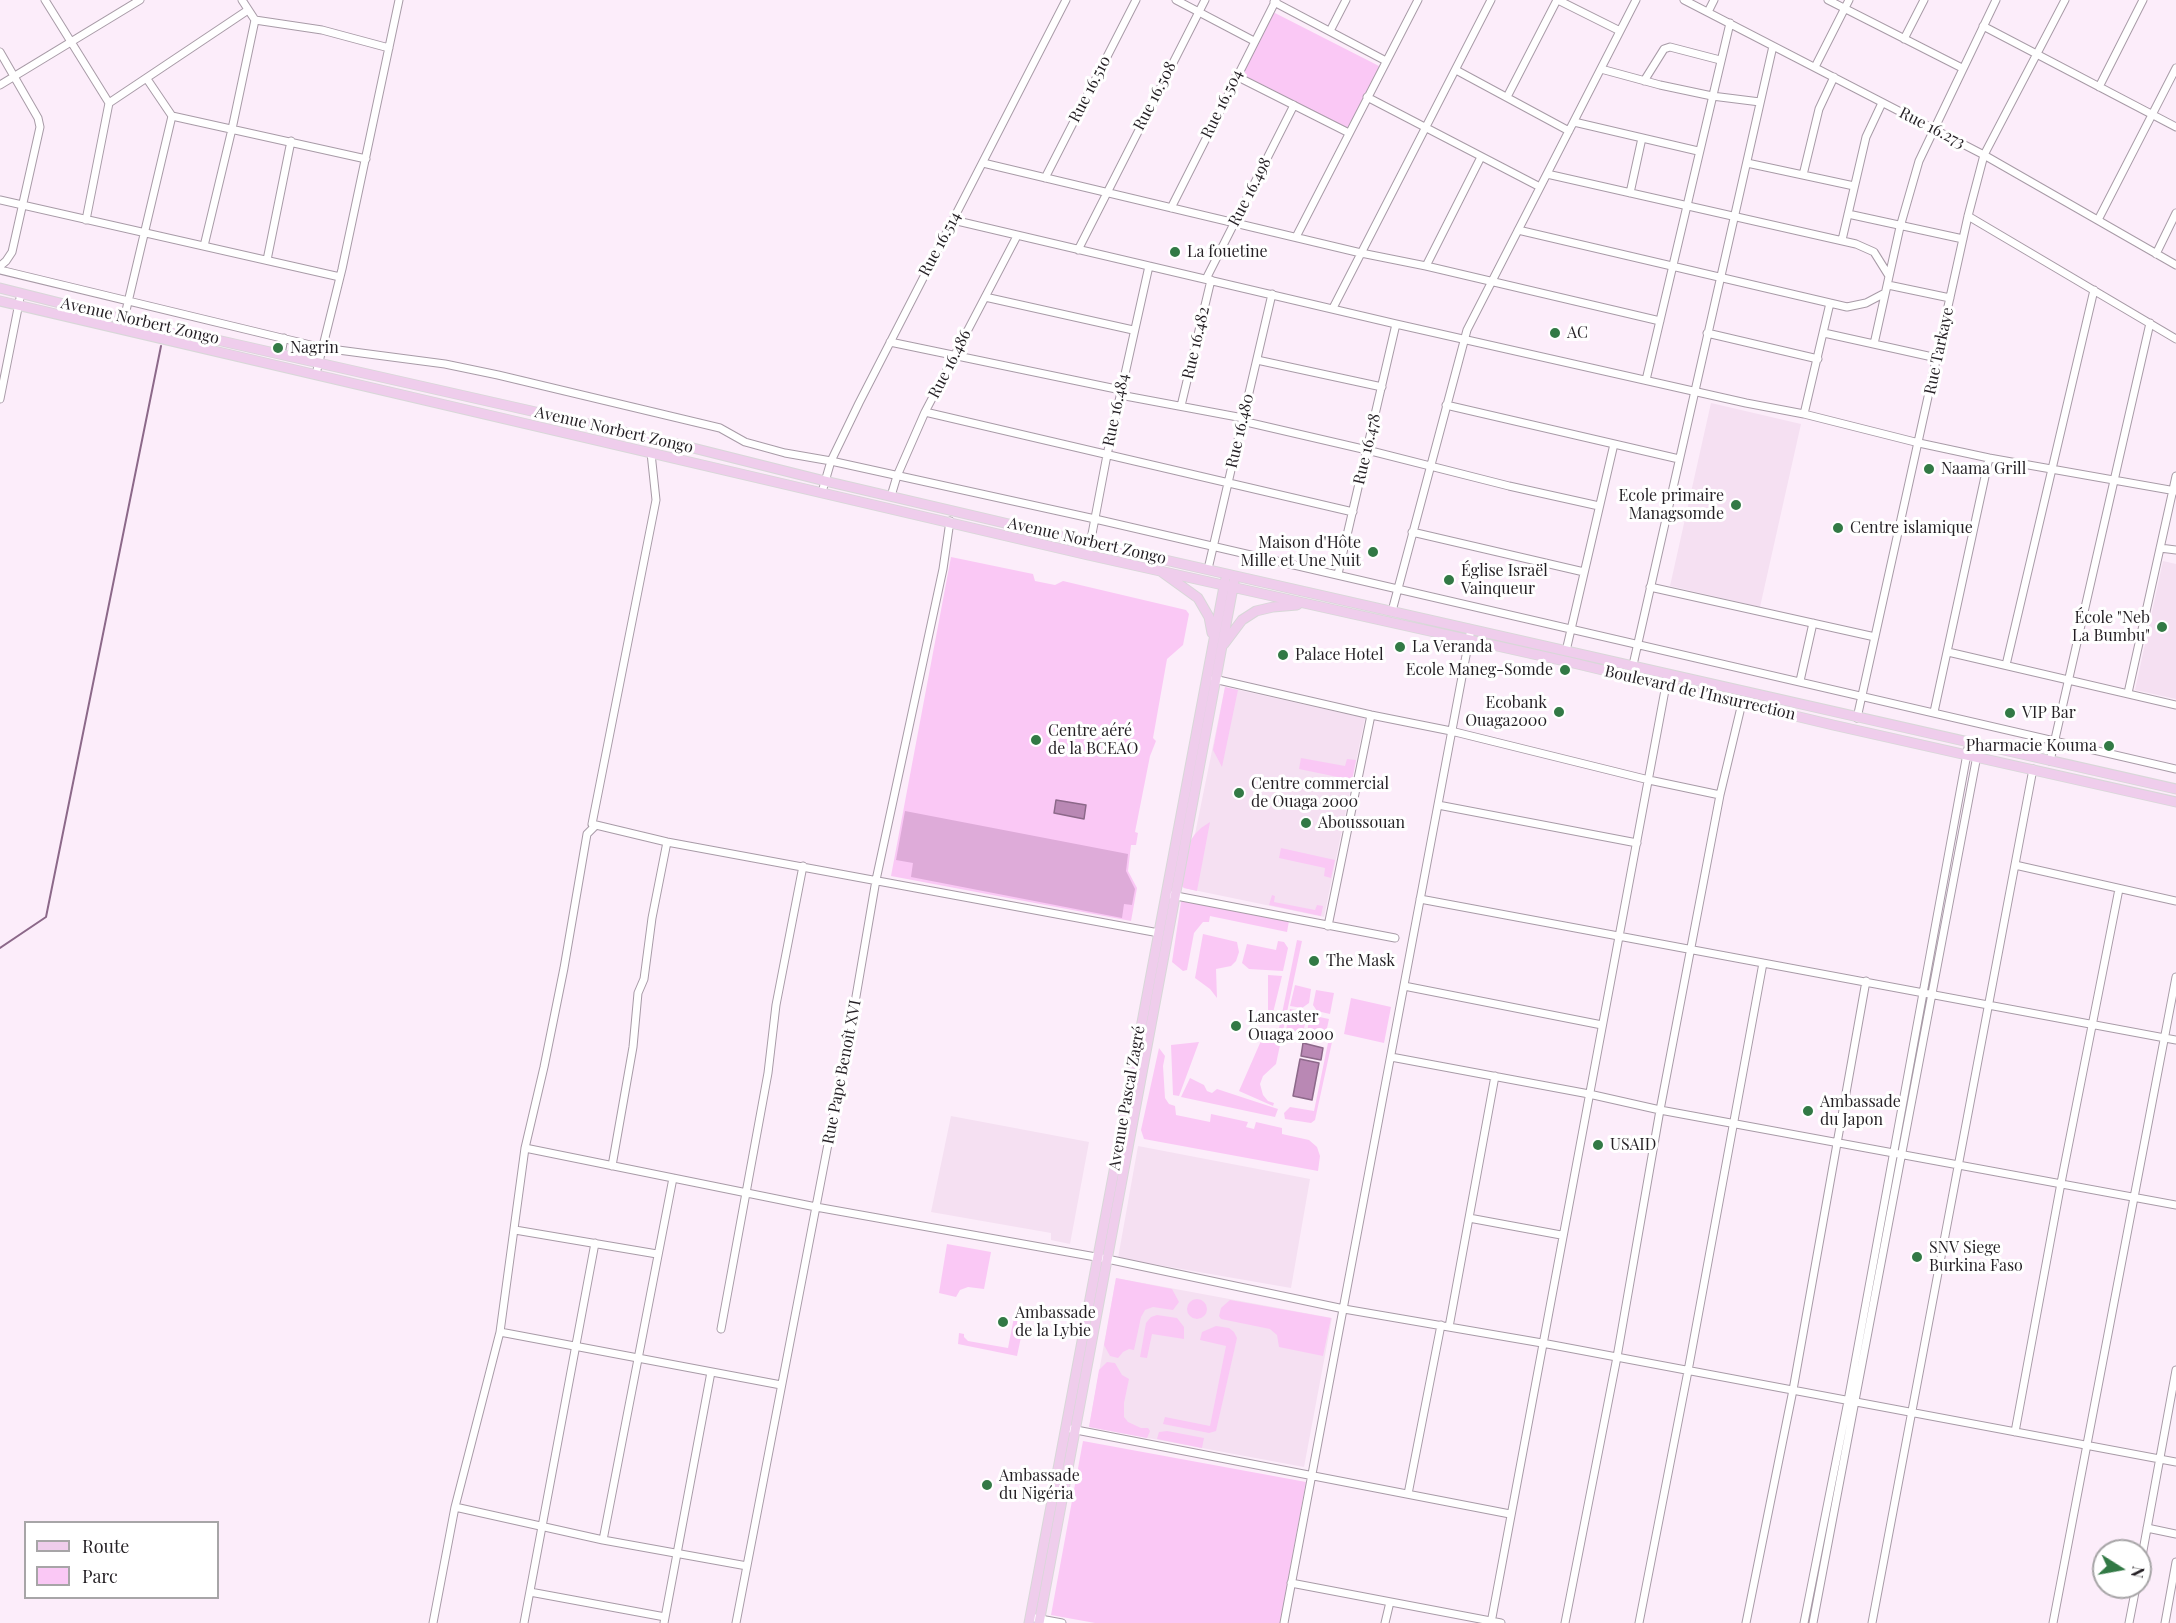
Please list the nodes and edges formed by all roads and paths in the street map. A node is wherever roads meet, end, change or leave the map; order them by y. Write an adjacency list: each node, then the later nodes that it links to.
1 (45, 0): 34 (street)
2 (140, 0): 34 (street)
3 (242, 0): 24 (street)
4 (399, 0): 36 (street)
5 (1066, 0): 75 (street, Rue 16.514)
6 (1136, 0): 79 (street, Rue 16.510)
7 (1176, 0): 25 (street)
8 (1204, 0): 25 (street, Rue 16.508)
9 (1346, 0): 30 (street)
10 (1418, 0): 40 (street)
11 (1491, 0): 45 (street)
12 (1557, 0): 31 (street); 55 (street)
13 (1636, 0): 31 (street)
14 (1684, 0): 26 (street, Rue 16.273)
15 (1714, 0): 26 (street)
16 (1828, 0): 23 (street)
17 (1849, 0): 23 (street)
18 (1924, 0): 32 (street)
19 (1996, 0): 29 (street)
20 (2066, 0): 38 (street, Rue Tarkaye)
21 (2143, 0): 52 (street)
22 (1275, 1): 30 (street); 33 (street, Rue 16.504)
23 (1844, 9): 32 (street); 41 (street)
24 (248, 10): 27 (street); 49 (street)
25 (1199, 12): 33 (street); 82 (street, Rue 16.508)
26 (1708, 12): 28 (street, Rue 16.273)
27 (255, 20): 36 (street); 65 (street)
28 (1730, 23): 35 (street, Rue 16.273); 39 (street)
29 (1983, 26): 38 (street); 42 (street)
30 (1330, 31): 40 (street)
31 (1620, 31): 44 (street)
32 (1904, 39): 42 (street)
33 (1254, 41): 47 (street, Rue 16.504)
34 (71, 43): 46 (street); 57 (street)
35 (1773, 45): 41 (street, Rue 16.273); 56 (street)
36 (389, 48): 74 (street)
37 (0, 52): 46 (street)
38 (2037, 55): 52 (street); 72 (street, Rue Tarkaye)
39 (1720, 60): 50 (street); 53 (street)
40 (1386, 61): 54 (street)
41 (1815, 67): 48 (street, Rue 16.273)
42 (1962, 68): 66 (street)
43 (2176, 68): 60 (street)
44 (1601, 69): 50 (street); 62 (street)
45 (1456, 70): 55 (street); 64 (street)
46 (14, 76): 51 (street); 85 (street)
47 (1236, 76): 59 (street); 87 (street, Rue 16.504)
48 (1834, 77): 58 (street, Rue 16.273); 78 (street)
49 (147, 79): 57 (street); 61 (street)
50 (1644, 81): 53 (street)
51 (0, 85)
52 (2099, 87): 60 (street)
53 (1712, 96): 56 (street); 71 (street)
54 (1367, 97): 64 (street); 68 (street)
55 (1507, 97): 67 (street)
56 (1760, 102): 76 (street)
57 (109, 103): 92 (street)
58 (1882, 103): 66 (street, Rue 16.273); 80 (street)
59 (1294, 105): 68 (street); 95 (street, Rue 16.498)
60 (2152, 115): 63 (street); 94 (street)
61 (172, 116): 65 (street); 98 (street)
62 (1574, 122): 67 (street); 69 (street)
63 (2176, 127)
64 (1426, 128): 73 (street); 105 (street)
65 (232, 129): 70 (street); 103 (street)
66 (1933, 129): 72 (street, Rue 16.273); 96 (street)
67 (1569, 131): 77 (street)
68 (1349, 133): 100 (street)
69 (1642, 138): 71 (street); 83 (street)
70 (291, 141): 74 (street); 107 (street)
71 (1698, 151): 86 (street)
72 (1984, 155): 90 (street, Rue Tarkaye); 94 (street, Rue 16.273)
73 (1481, 157): 81 (street); 110 (street)
74 (366, 159): 114 (street)
75 (983, 163): 79 (street); 93 (street, Rue 16.514)
76 (1747, 163): 78 (street); 91 (street)
77 (1547, 174): 81 (street); 83 (street)
78 (1803, 175): 80 (street)
79 (1045, 178): 82 (street)
80 (1854, 186): 89 (street)
81 (1540, 187): 97 (street)
82 (1106, 193): 87 (street); 104 (street, Rue 16.508)
83 (1630, 193): 86 (street)
84 (0, 200): 85 (street)
85 (23, 205): 92 (street); 112 (street)
86 (1686, 206): 91 (street); 111 (street)
87 (1171, 208): 95 (street)
88 (2176, 213): 106 (street)
89 (1848, 214): 96 (street); 102 (street)
90 (1968, 216): 101 (street, Rue Tarkaye); 120 (street)
91 (1734, 217): 102 (street); 115 (street)
92 (86, 220): 98 (street)
93 (953, 220): 99 (street); 141 (street, Rue 16.514)
94 (2098, 220): 106 (street, Rue 16.273)
95 (1234, 222): 100 (street); 116 (street, Rue 16.498)
96 (1900, 226): 101 (street); 113 (street)
97 (1518, 230): 111 (street); 117 (street)
98 (146, 234): 103 (street); 126 (street)
99 (1017, 236): 104 (street); 124 (street, Rue 16.486)
100 (1296, 237): 105 (street)
101 (1963, 239): 125 (street, Rue Tarkaye)
102 (1842, 240): 113 (street)
103 (204, 246): 107 (street)
104 (1078, 250): 109 (street)
105 (1361, 253): 110 (street); 130 (street)
106 (2156, 254): 108 (street, Rue 16.273)
107 (267, 260): 114 (street)
108 (2176, 265)
109 (1149, 266): 116 (street); 135 (street, Rue 16.484)
110 (1426, 266): 117 (street)
111 (1672, 266): 115 (street); 132 (street)
112 (0, 268): 126 (street)
113 (1889, 276): 118 (street)
114 (340, 277): 143 (street)
115 (1720, 277): 128 (street); 136 (street)
116 (1208, 279): 123 (street); 157 (street, Rue 16.482)
117 (1492, 282): 132 (street); 139 (street)
118 (1888, 285): 122 (street); 125 (street)
119 (0, 288): 121 (main road, Avenue Norbert Zongo)
120 (2094, 290): 134 (street); 170 (street)
121 (21, 293): 129 (street); 131 (main road, Avenue Norbert Zongo)
122 (1885, 293): 128 (street); 142 (street)
123 (1272, 294): 130 (street); 148 (street, Rue 16.480)
124 (985, 297): 135 (street); 145 (street, Rue 16.486)
125 (1950, 298): 146 (street, Rue Tarkaye)
126 (128, 300): 131 (street); 138 (street)
127 (0, 301): 129 (main road, Avenue Norbert Zongo)
128 (1830, 303): 137 (street)
129 (19, 305): 150 (main road, Avenue Norbert Zongo); 155 (street)
130 (1333, 308): 133 (street)
131 (124, 319): 144 (main road, Avenue Norbert Zongo)
132 (1660, 321): 151 (street)
133 (1396, 324): 139 (street); 152 (street, Rue 16.478)
134 (2150, 324): 140 (street); 173 (street)
135 (1133, 330): 154 (street, Rue 16.484)
136 (1707, 333): 147 (street); 153 (street)
137 (1824, 333): 142 (street); 147 (street)
138 (284, 338): 143 (street); 144 (street)
139 (1464, 338): 151 (street); 156 (street)
140 (2176, 339)
141 (890, 342): 145 (street); 168 (street, Rue 16.514)
142 (1874, 344): 146 (street)
143 (323, 348): 149 (street); 168 (street)
144 (281, 354): 149 (main road, Avenue Norbert Zongo)
145 (953, 356): 154 (street); 158 (street, Rue 16.486)
146 (1937, 358): 161 (street, Rue Tarkaye)
147 (1818, 359): 159 (street)
148 (1257, 360): 152 (street); 160 (street, Rue 16.480)
149 (319, 363): 150 (street); 174 (main road, Avenue Norbert Zongo)
150 (316, 374): 164 (main road, Avenue Norbert Zongo)
151 (1646, 380): 153 (street)
152 (1382, 387): 163 (street, Rue 16.478)
153 (1694, 391): 159 (street); 167 (street)
154 (1120, 392): 157 (street); 165 (street, Rue 16.484)
155 (0, 399)
156 (1446, 405): 162 (street); 169 (street)
157 (1180, 406): 160 (street)
158 (926, 412): 165 (street); 171 (street, Rue 16.486)
159 (1804, 414): 161 (street)
160 (1243, 419): 163 (street); 175 (street, Rue 16.480)
161 (1919, 443): 166 (street); 202 (street, Rue Tarkaye)
162 (1614, 444): 167 (street); 179 (street)
163 (1367, 450): 169 (street); 180 (street, Rue 16.478)
164 (651, 453): 177 (main road, Avenue Norbert Zongo); 235 (street)
165 (1107, 455): 175 (street); 181 (street, Rue 16.484)
166 (1989, 458): 170 (street); 208 (street)
167 (1679, 459): 196 (street)
168 (831, 461): 171 (street); 174 (street, Rue 16.514)
169 (1431, 466): 179 (street); 183 (street)
170 (2052, 469): 173 (street); 210 (street)
171 (897, 476): 178 (street, Rue 16.486); 181 (street)
172 (2176, 476): 176 (street)
173 (2115, 480): 176 (street); 213 (street)
174 (825, 481): 177 (street, Rue 16.514); 178 (main road, Avenue Norbert Zongo)
175 (1228, 483): 180 (street); 185 (street, Rue 16.480)
176 (2174, 491): 186 (street)
177 (822, 492): 182 (main road, Avenue Norbert Zongo)
178 (891, 496): 184 (main road, Avenue Norbert Zongo)
179 (1599, 506): 191 (street)
180 (1353, 512): 193 (street, Rue 16.478)
181 (1095, 519): 184 (street, Rue 16.484); 185 (street)
182 (950, 521): 188 (main road, Avenue Norbert Zongo); 240 (street, Rue Pape Benoît XVI)
183 (1412, 532): 191 (street); 195 (street)
184 (1090, 543): 188 (street, Rue 16.484); 190 (main road, Avenue Norbert Zongo)
185 (1213, 546): 190 (street, Rue 16.480); 193 (street)
186 (2160, 548): 187 (street); 216 (street)
187 (2176, 550)
188 (1088, 555): 189 (main road, Avenue Norbert Zongo)
189 (1158, 569): 194 (main road, Avenue Norbert Zongo); 206 (main road)
190 (1208, 569): 192 (main road, Avenue Norbert Zongo)
191 (1584, 572): 201 (street)
192 (1231, 574): 194 (main road, Avenue Pascal Zagré); 198 (main road, Boulevard de l'Insurrection)
193 (1338, 574): 195 (street)
194 (1228, 586): 197 (main road, Boulevard de l'Insurrection); 205 (main road, Avenue Pascal Zagré); 206 (main road, Avenue Pascal Zagré)
195 (1398, 588): 198 (street); 201 (street)
196 (1650, 588): 199 (street); 204 (street)
197 (1308, 604): 203 (main road, Boulevard de l'Insurrection); 205 (main road)
198 (1392, 611): 200 (main road, Boulevard de l'Insurrection)
199 (1813, 623): 202 (street); 214 (street)
200 (1471, 629): 203 (street); 207 (main road, Boulevard de l'Insurrection)
201 (1571, 630): 204 (street); 207 (street)
202 (1875, 637): 217 (street, Rue Tarkaye)
203 (1468, 640): 215 (main road, Boulevard de l'Insurrection); 223 (street)
204 (1637, 645): 209 (street); 214 (street)
205 (1222, 646): 212 (main road, Avenue Pascal Zagré)
206 (1212, 650): 212 (main road, Avenue Pascal Zagré)
207 (1566, 651): 209 (main road, Boulevard de l'Insurrection)
208 (1948, 652): 210 (street); 220 (street)
209 (1632, 665): 211 (main road, Boulevard de l'Insurrection)
210 (2006, 665): 213 (street)
211 (1668, 674): 215 (street); 222 (main road, Boulevard de l'Insurrection)
212 (1211, 678): 221 (street); 242 (main road, Avenue Pascal Zagré)
213 (2069, 680): 216 (street); 224 (street)
214 (1800, 681): 217 (street)
215 (1665, 685): 218 (main road, Boulevard de l'Insurrection); 230 (street)
216 (2128, 693): 219 (street)
217 (1862, 695): 220 (street); 222 (street, Rue Tarkaye)
218 (1742, 703): 226 (main road, Boulevard de l'Insurrection); 232 (street)
219 (2176, 705)
220 (1934, 712): 224 (street)
221 (1371, 716): 223 (street); 245 (street)
222 (1857, 718): 225 (main road, Boulevard de l'Insurrection)
223 (1451, 731): 230 (street); 234 (street)
224 (2055, 740): 227 (street); 229 (street)
225 (1974, 744): 226 (street); 227 (main road, Boulevard de l'Insurrection)
226 (1971, 756): 228 (main road, Boulevard de l'Insurrection); 254 (street)
227 (2050, 761): 231 (main road, Boulevard de l'Insurrection)
228 (2033, 769): 233 (main road, Boulevard de l'Insurrection); 238 (street)
229 (2176, 769)
230 (1649, 780): 232 (street); 237 (street)
231 (2176, 789)
232 (1720, 795): 249 (street)
233 (2176, 802)
234 (1438, 805): 237 (street); 243 (street)
235 (596, 825): 236 (street); 266 (street)
236 (667, 842): 239 (street); 269 (street)
237 (1637, 843): 247 (street)
238 (2015, 865): 241 (street); 255 (street)
239 (803, 866): 240 (street); 273 (street)
240 (876, 880): 246 (street); 276 (street, Rue Pape Benoît XVI)
241 (2119, 889): 244 (street); 257 (street)
242 (1171, 895): 245 (street); 246 (main road, Avenue Pascal Zagré); 282 (main road, Avenue Pascal Zagré)
243 (1420, 899): 247 (street); 253 (street)
244 (2176, 901)
245 (1328, 926): 248 (street)
246 (1159, 933): 282 (main road, Avenue Pascal Zagré)
247 (1618, 937): 249 (street); 256 (street)
248 (1395, 938)
249 (1691, 950): 250 (street); 263 (street)
250 (1763, 963): 252 (street); 264 (street)
251 (2176, 977): 258 (street)
252 (1866, 981): 254 (street); 265 (street)
253 (1404, 986): 256 (street); 260 (street)
254 (1928, 993): 255 (street); 267 (street); 268 (street)
255 (1988, 1006): 257 (street); 270 (street)
256 (1602, 1025): 262 (street)
257 (2093, 1026): 258 (street); 272 (street)
258 (2163, 1038): 259 (street); 274 (street)
259 (2176, 1040)
260 (1391, 1057): 261 (street); 283 (street)
261 (1495, 1076): 262 (street); 277 (street)
262 (1589, 1094): 263 (street); 279 (street)
263 (1660, 1110): 264 (street); 290 (street)
264 (1734, 1122): 265 (street); 293 (street)
265 (1837, 1142): 267 (street); 296 (street)
266 (525, 1148): 269 (street); 278 (street)
267 (1892, 1153): 268 (street); 298 (street)
268 (1902, 1155): 270 (street); 298 (street)
269 (612, 1166): 271 (street)
270 (1959, 1166): 272 (street); 299 (street)
271 (673, 1178): 273 (street); 281 (street)
272 (2061, 1183): 274 (street); 301 (street)
273 (746, 1192): 276 (street); 286 (street)
274 (2134, 1197): 275 (street); 302 (street)
275 (2176, 1206)
276 (816, 1207): 282 (street); 295 (street, Rue Pape Benoît XVI)
277 (1469, 1218): 279 (street); 285 (street)
278 (515, 1230): 280 (street); 287 (street)
279 (1562, 1235): 288 (street)
280 (595, 1243): 281 (street); 289 (street)
281 (657, 1254): 291 (street)
282 (1103, 1259): 283 (street); 300 (main road, Avenue Pascal Zagré)
283 (1344, 1309): 284 (street); 305 (street)
284 (1441, 1325): 285 (street); 306 (street)
285 (1449, 1327): 288 (street)
286 (721, 1329)
287 (500, 1332): 289 (street); 307 (street)
288 (1542, 1343): 290 (street); 308 (street)
289 (575, 1346): 291 (street); 309 (street)
290 (1617, 1357): 293 (street); 331 (street)
291 (638, 1358): 294 (street); 313 (street)
292 (2176, 1370): 297 (street)
293 (1688, 1371): 296 (street); 332 (street)
294 (711, 1372): 295 (street); 314 (street)
295 (781, 1386): 316 (street, Rue Pape Benoît XVI)
296 (1793, 1390): 298 (street); 333 (street)
297 (2173, 1401): 303 (street)
298 (1852, 1402): 299 (street); 334 (street); 335 (street)
299 (1911, 1412): 301 (street); 336 (street)
300 (1070, 1429): 305 (street); 322 (main road, Avenue Pascal Zagré)
301 (2015, 1432): 302 (street)
302 (2086, 1445): 303 (street); 337 (street)
303 (2160, 1459): 304 (street); 310 (street)
304 (2176, 1462)
305 (1312, 1475): 306 (street); 317 (street)
306 (1408, 1494): 308 (street)
307 (455, 1507): 309 (street); 324 (street)
308 (1510, 1514): 323 (street)
309 (542, 1527): 313 (street); 318 (street)
310 (2147, 1528): 311 (street); 312 (street)
311 (2176, 1534)
312 (2145, 1539)
313 (603, 1540): 314 (street)
314 (677, 1554): 316 (street); 321 (street)
315 (2176, 1562): 339 (street)
316 (747, 1566): 326 (street, Rue Pape Benoît XVI)
317 (1291, 1583): 320 (street); 328 (street)
318 (530, 1592): 321 (street); 325 (street)
319 (2134, 1599): 338 (street)
320 (1390, 1602): 323 (street); 329 (street)
321 (664, 1620)
322 (1034, 1620): 327 (street)
323 (1491, 1622): 330 (street)
324 (433, 1623)
325 (524, 1623)
326 (736, 1623)
327 (1062, 1623)
328 (1284, 1623)
329 (1385, 1623)
330 (1501, 1623)
331 (1565, 1623)
332 (1639, 1623)
333 (1746, 1623)
334 (1804, 1623)
335 (1813, 1623)
336 (1872, 1623)
337 (2053, 1623)
338 (2129, 1623)
339 (2165, 1623)

